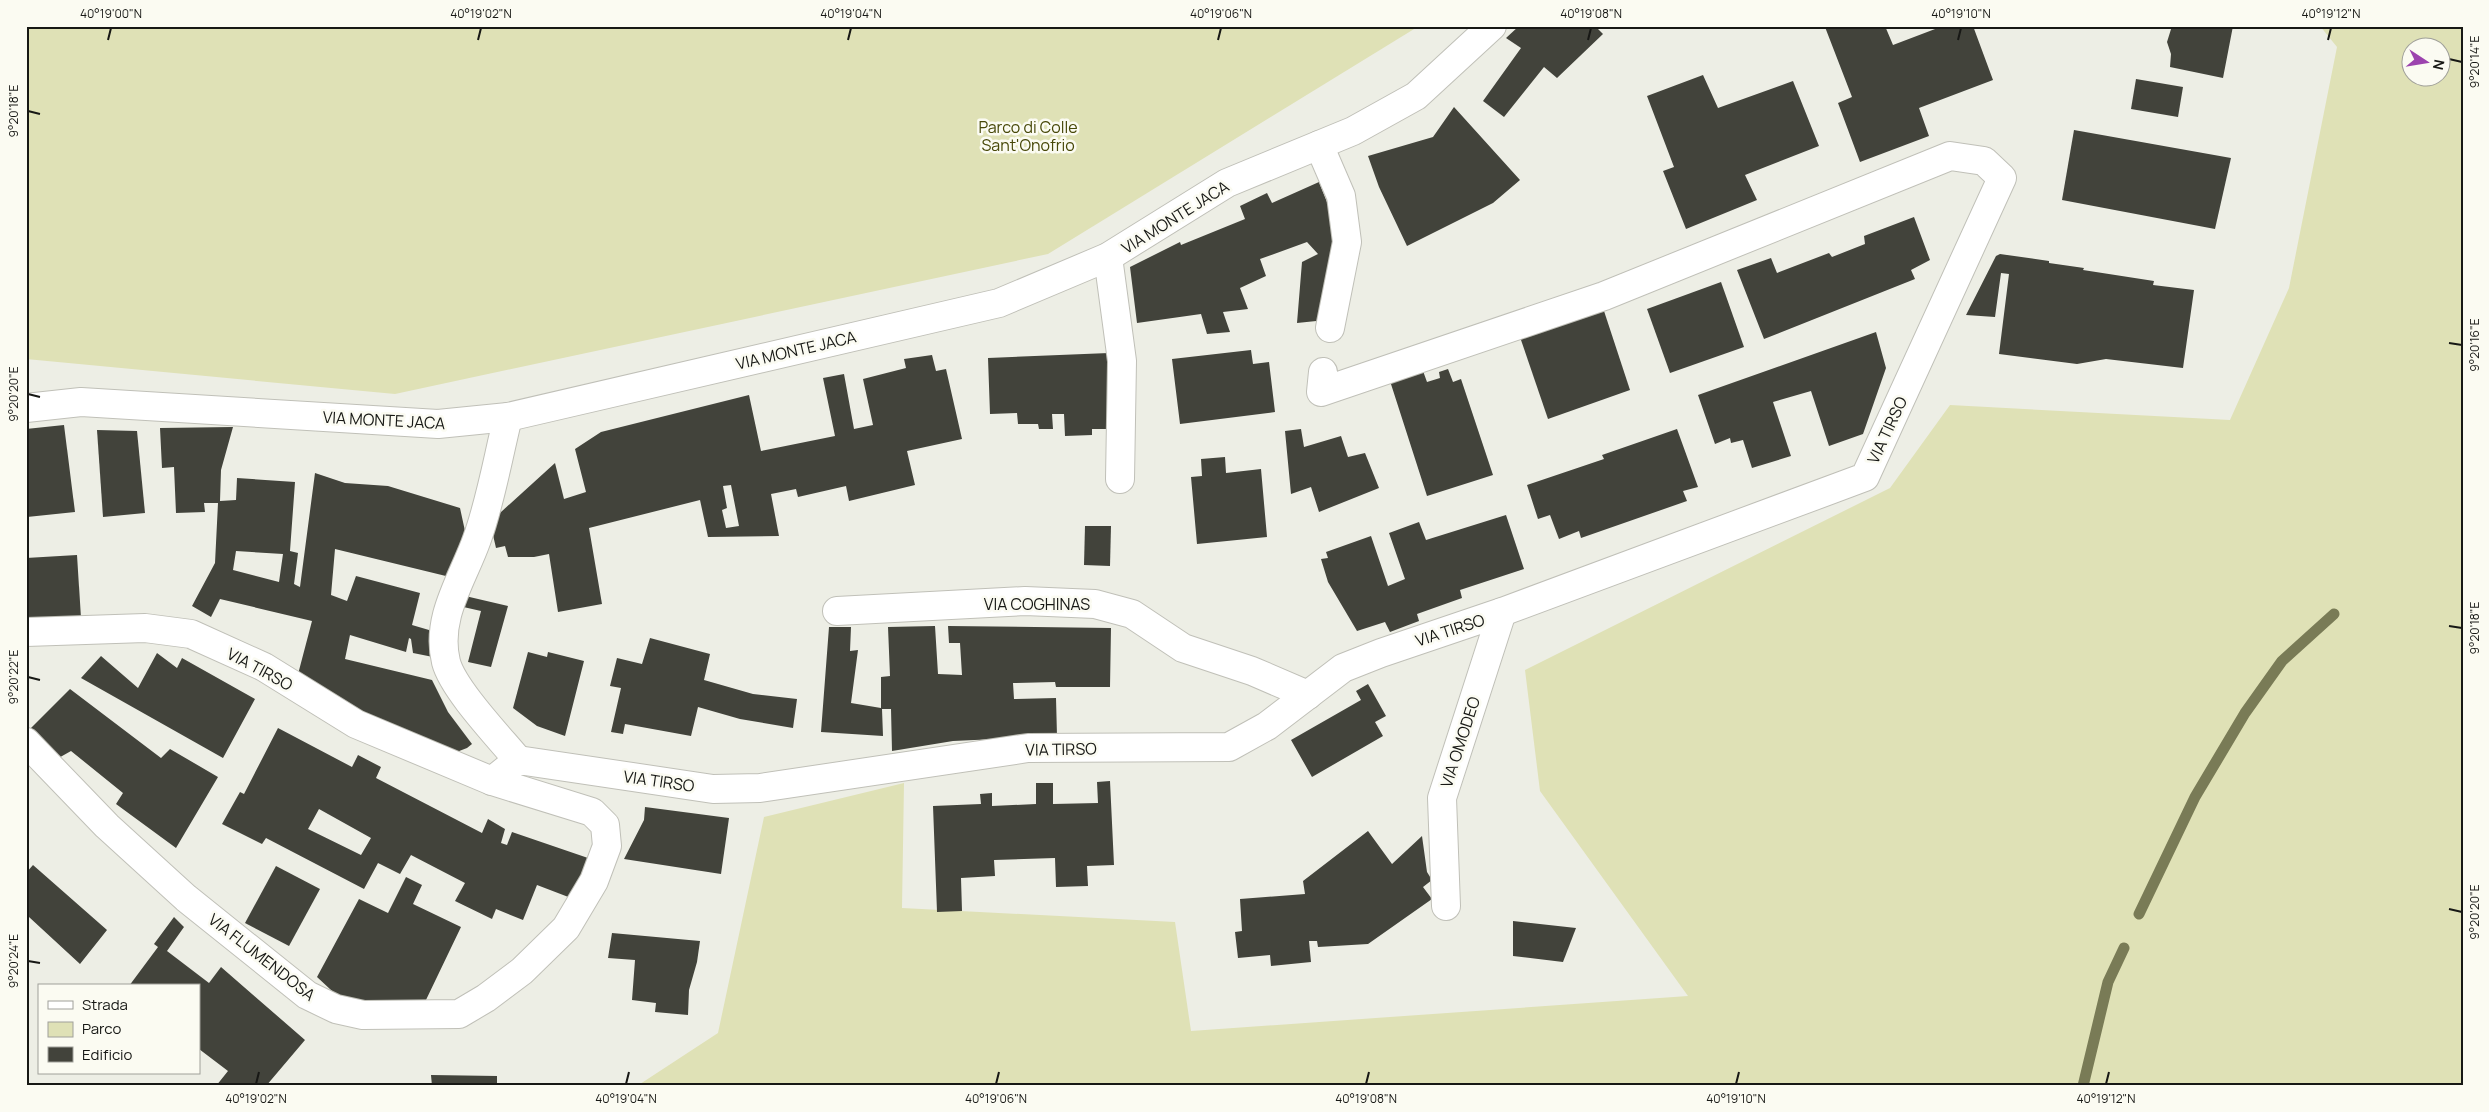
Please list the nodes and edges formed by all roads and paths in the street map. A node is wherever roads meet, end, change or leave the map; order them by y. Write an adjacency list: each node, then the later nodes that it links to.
1 (1492, 26): 2 (street, VIA MONTE JACA)
2 (1319, 145): 3 (street, VIA MONTE JACA); 4 (street)
3 (1108, 258): 7 (street, VIA MONTE JACA); 8 (street)
4 (1330, 328)
5 (1322, 382): 10 (street, VIA TIRSO)
6 (26, 408): 7 (street, VIA MONTE JACA)
7 (508, 417): 14 (street)
8 (1120, 479)
9 (837, 611): 12 (street, VIA COGHINAS)
10 (1502, 612): 12 (street, VIA TIRSO); 16 (street, VIA OMODEO)
11 (26, 632): 15 (street, VIA TIRSO)
12 (1308, 695): 14 (street, VIA TIRSO)
13 (26, 742): 15 (street, VIA FLUMENDOSA)
14 (518, 760): 15 (street)
15 (492, 781)
16 (1446, 906)

